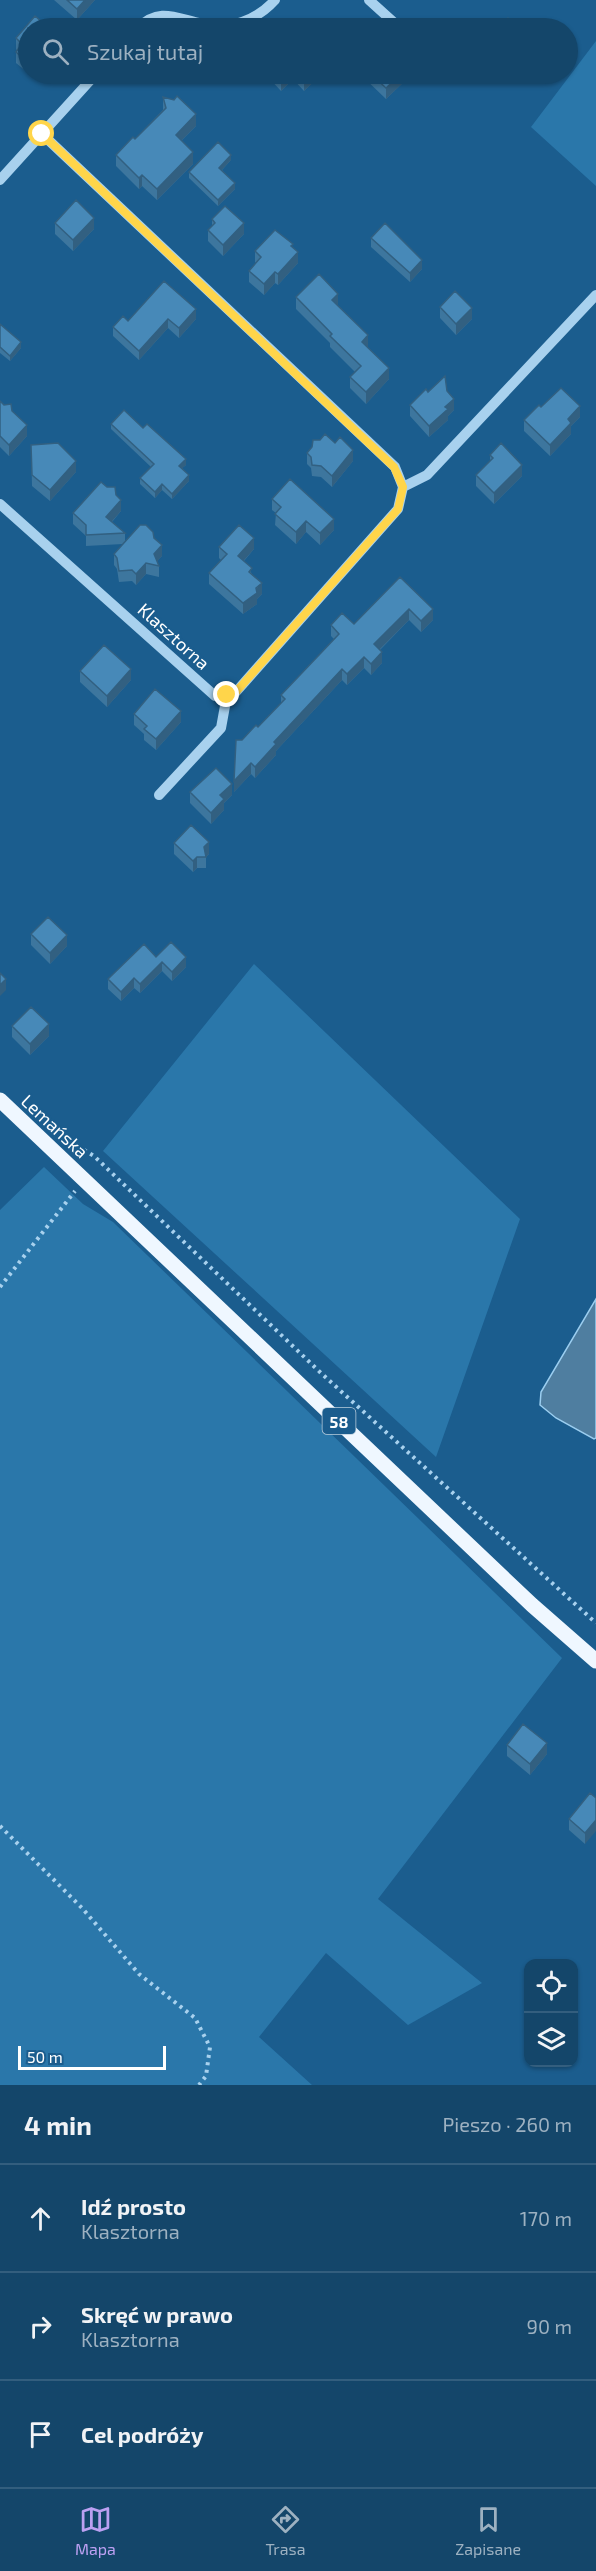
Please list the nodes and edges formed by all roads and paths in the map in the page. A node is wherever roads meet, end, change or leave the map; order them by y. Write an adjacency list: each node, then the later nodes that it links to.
1 (275, 0): 5 (street)
2 (369, 0): 6 (street)
3 (151, 18): 4 (street)
4 (176, 18)
5 (255, 18)
6 (389, 18)
7 (87, 84): 8 (street)
8 (42, 134): 9 (street); 11 (street)
9 (0, 180)
10 (596, 296): 11 (street)
11 (403, 487): 13 (street)
12 (0, 504): 13 (street, Klasztorna)
13 (227, 695): 14 (street)
14 (159, 795)
15 (0, 1100): 17 (main road, Lemańska / 58)
16 (68, 1140): 19 (path)
17 (84, 1179): 18 (path); 20 (main road, 58)
18 (0, 1287)
19 (596, 1623)
20 (596, 1661)
21 (0, 1826): 22 (path)
22 (199, 2085)

